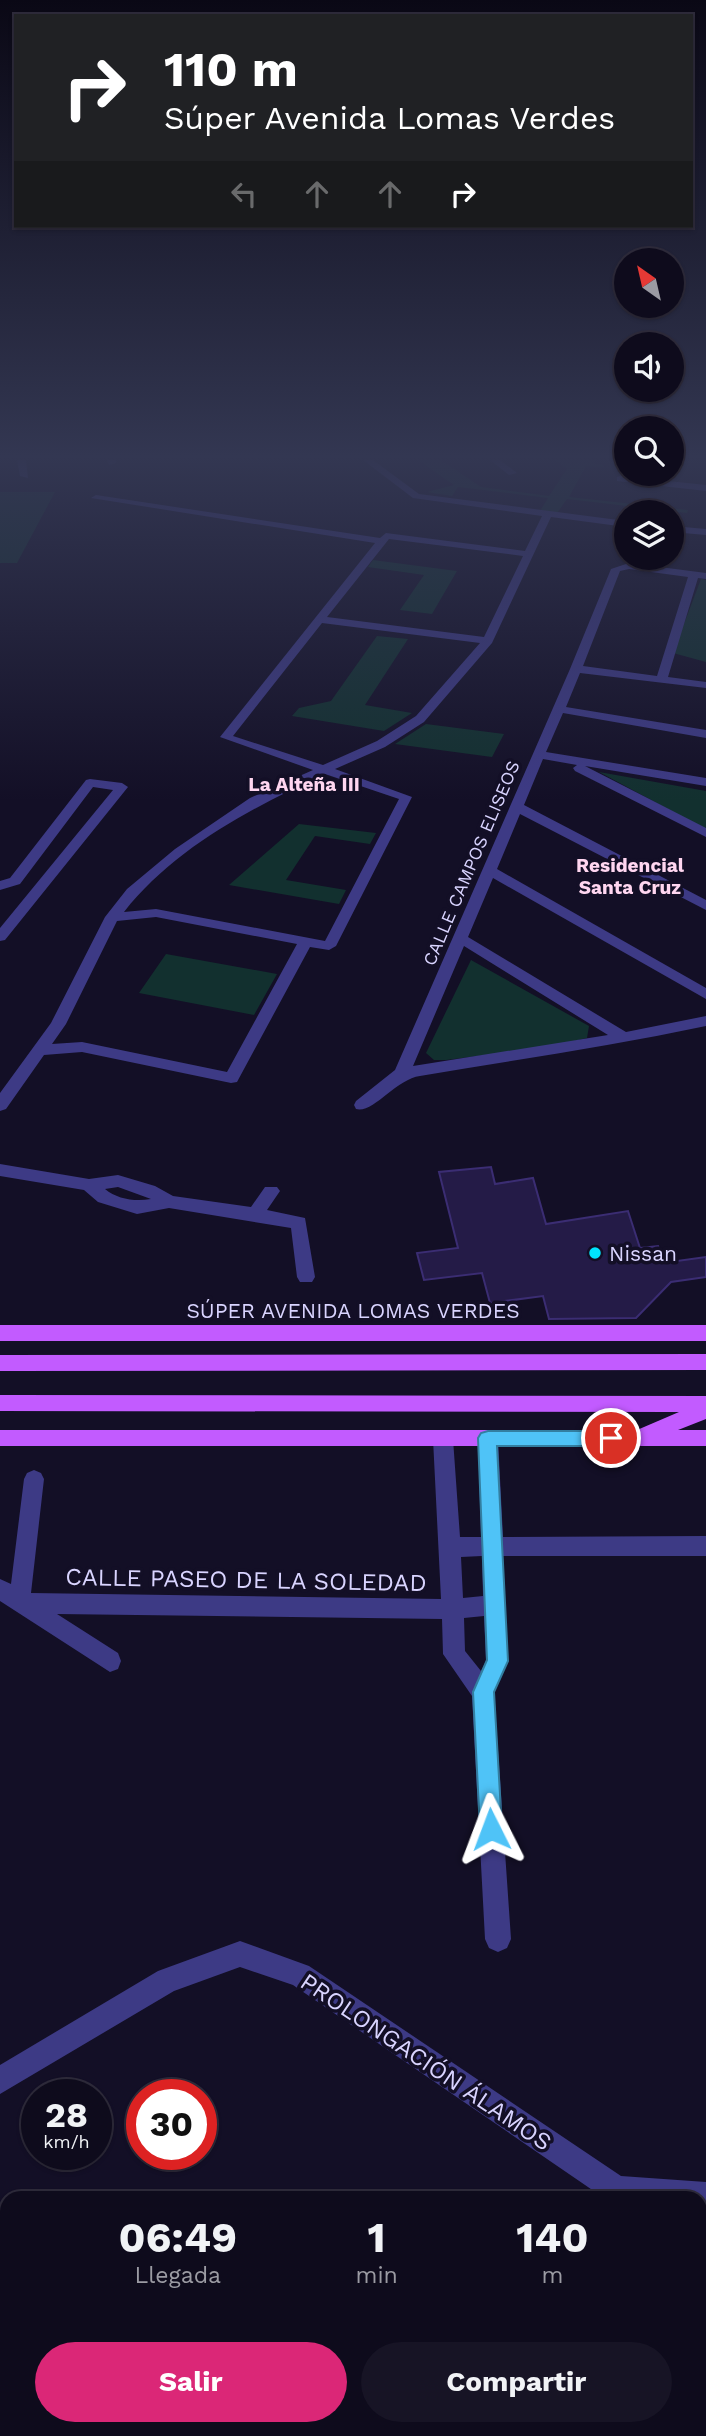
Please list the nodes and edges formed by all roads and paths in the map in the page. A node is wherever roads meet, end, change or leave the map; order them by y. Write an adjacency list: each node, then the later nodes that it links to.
1 (357, 574): 7 (street)
2 (518, 574): 8 (street)
3 (614, 574): 9 (street, CALLE CAMPOS ELISEOS)
4 (684, 574): 5 (street, CALLE CAMPOS ELISEOS)
5 (694, 575): 6 (street); 10 (street)
6 (706, 576)
7 (321, 620): 8 (street); 16 (street)
8 (488, 641): 16 (street)
9 (576, 669): 10 (street); 12 (street, CALLE CAMPOS ELISEOS)
10 (662, 679): 11 (street)
11 (706, 685)
12 (559, 709): 13 (street); 14 (street, CALLE CAMPOS ELISEOS)
13 (706, 734)
14 (539, 755): 15 (street); 18 (street, CALLE CAMPOS ELISEOS)
15 (564, 760): 17 (street); 19 (street)
16 (320, 770): 22 (street); 28 (street)
17 (706, 782)
18 (517, 807): 20 (street, CALLE CAMPOS ELISEOS); 23 (street)
19 (706, 833)
20 (489, 870): 27 (street, CALLE CAMPOS ELISEOS); 29 (street)
21 (0, 886): 26 (street)
22 (132, 892): 24 (street); 25 (street)
23 (706, 906)
24 (156, 912): 25 (street); 28 (street)
25 (112, 917): 31 (street)
26 (0, 937)
27 (460, 938): 32 (street); 35 (street, CALLE CAMPOS ELISEOS)
28 (305, 942): 33 (street)
29 (706, 994)
30 (706, 1021): 32 (street, CALLE CAMPOS ELISEOS)
31 (58, 1024): 33 (street); 34 (street)
32 (624, 1038): 35 (street, CALLE CAMPOS ELISEOS)
33 (82, 1047): 34 (street)
34 (41, 1050): 36 (street)
35 (402, 1073): 37 (street, CALLE CAMPOS ELISEOS)
36 (0, 1105)
37 (362, 1105)
38 (0, 1170): 40 (street)
39 (271, 1191): 40 (street)
40 (256, 1214): 41 (street)
41 (306, 1277)
42 (0, 1333): 44 (main road, SÚPER AVENIDA LOMAS VERDES)
43 (706, 1334): 44 (main road, SÚPER AVENIDA LOMAS VERDES)
44 (520, 1335): 45 (main road)
45 (579, 1361): 46 (main road); 47 (main road)
46 (706, 1362)
47 (0, 1363)
48 (0, 1403): 49 (main road)
49 (706, 1404)
50 (706, 1410): 53 (main road)
51 (0, 1437): 55 (main road)
52 (488, 1438): 53 (main road); 55 (main road); 59 (street)
53 (636, 1438): 54 (main road)
54 (706, 1438)
55 (443, 1439): 58 (street)
56 (34, 1479): 61 (street)
57 (706, 1546): 59 (street)
58 (450, 1547): 59 (street); 63 (street)
59 (493, 1547): 62 (street)
60 (0, 1590): 61 (street)
61 (19, 1603): 63 (street, CALLE PASEO DE LA SOLEDAD); 64 (street)
62 (496, 1605): 63 (street, CALLE PASEO DE LA SOLEDAD); 65 (street)
63 (452, 1609): 65 (street)
64 (110, 1661)
65 (484, 1692): 66 (street)
66 (498, 1939)
67 (0, 2080): 68 (street, PROLONGACIÓN ÁLAMOS)
68 (611, 2191)

